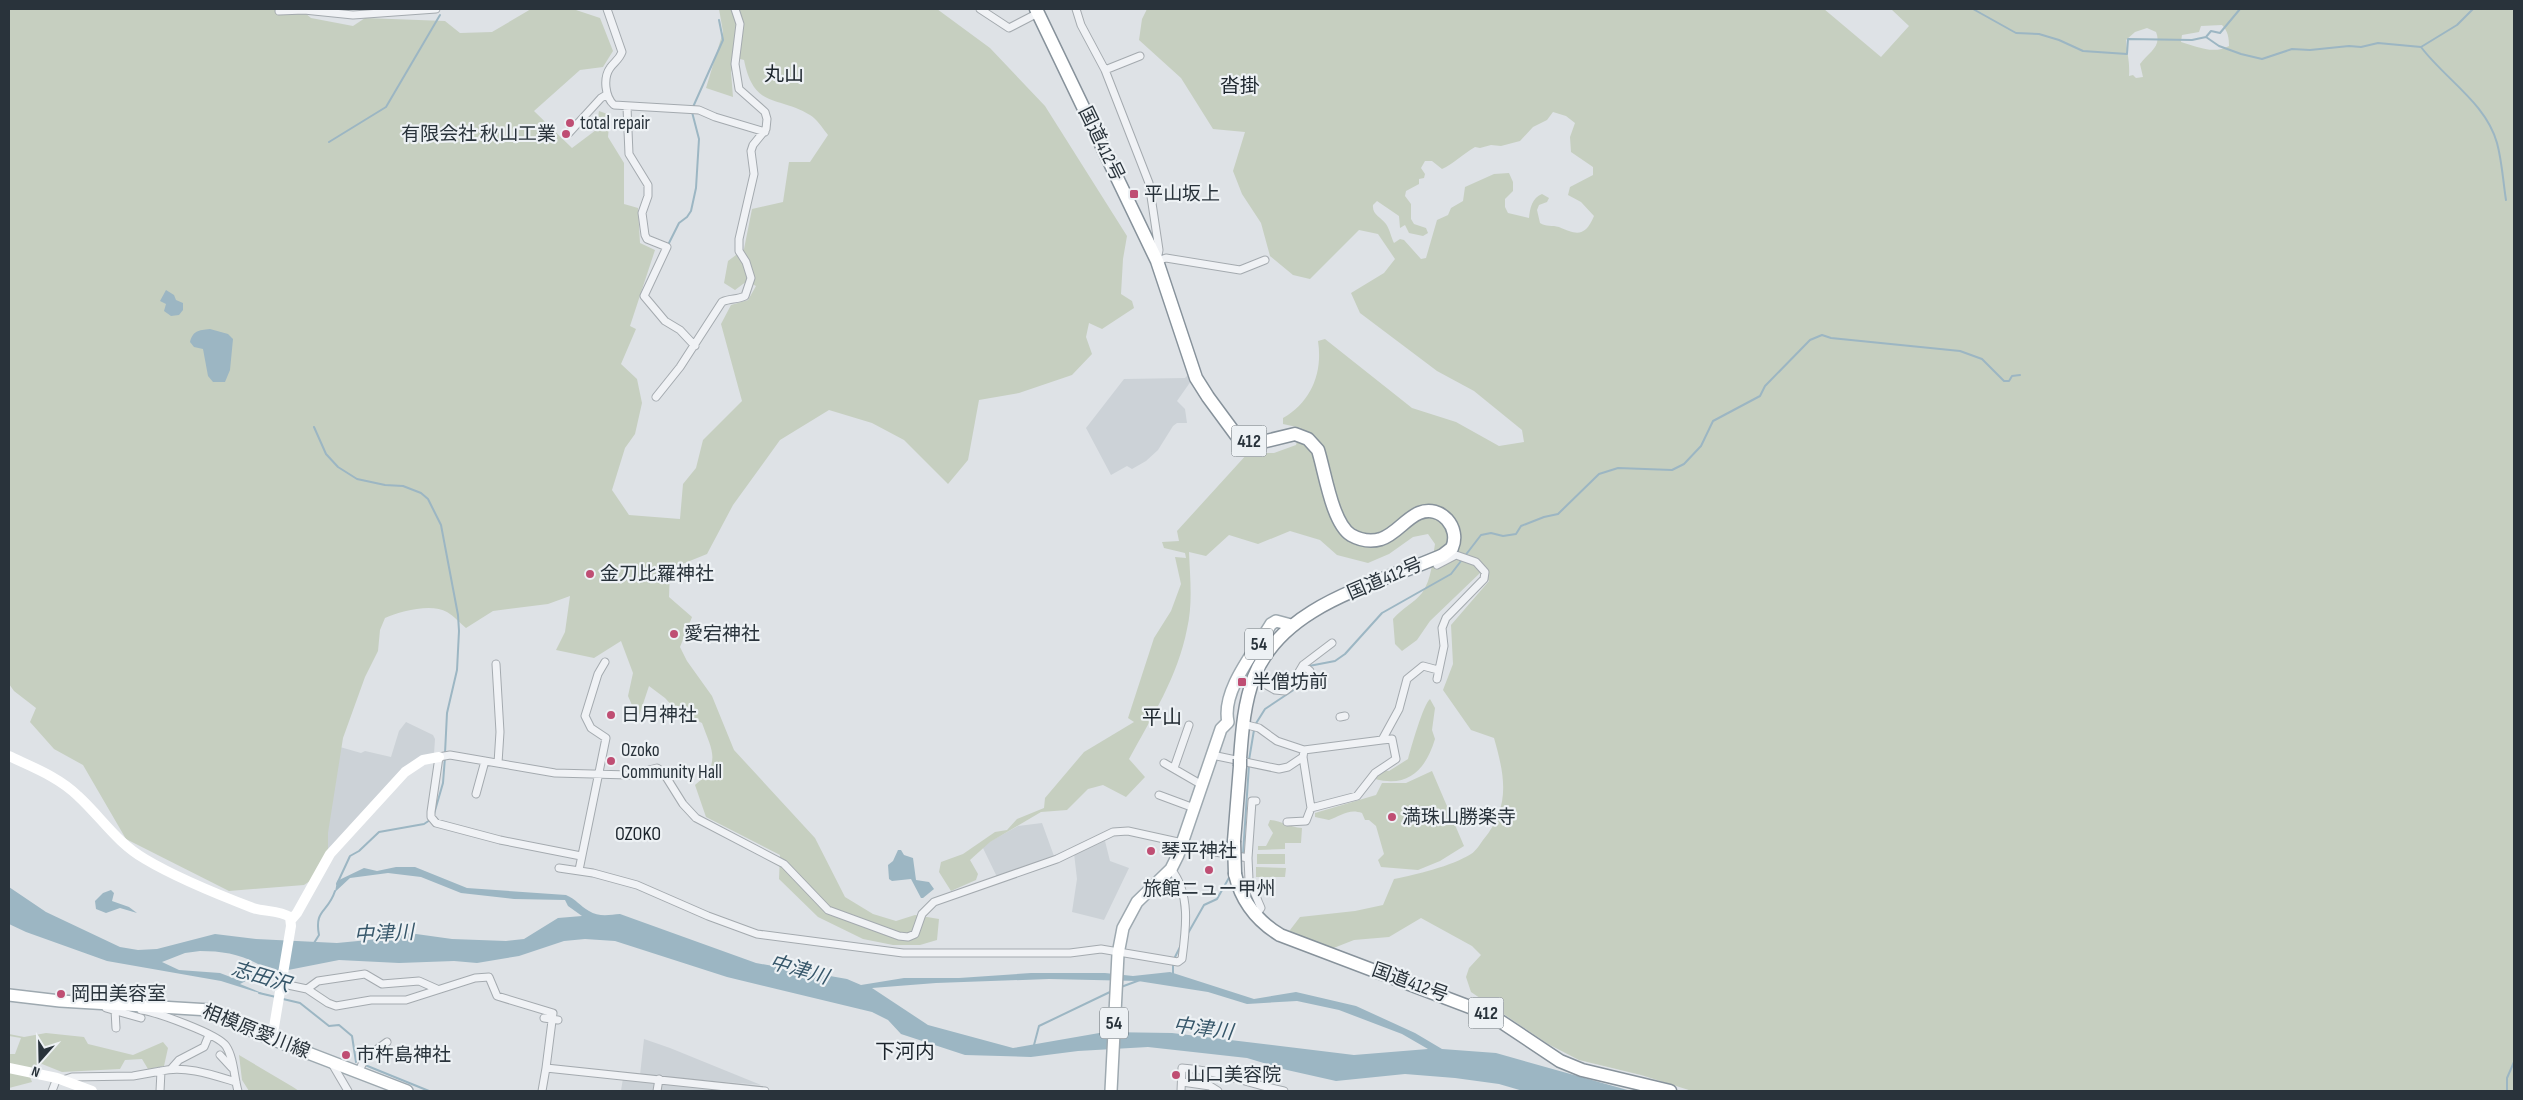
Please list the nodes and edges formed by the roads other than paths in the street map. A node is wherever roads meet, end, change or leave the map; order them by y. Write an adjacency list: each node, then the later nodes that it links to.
1 (436, 9): 6 (street)
2 (607, 9): 10 (street)
3 (735, 9): 15 (street)
4 (980, 9): 7 (street)
5 (1076, 9): 9 (street)
6 (279, 11)
7 (1037, 11): 17 (highway, 国道412号 / 412)
8 (1140, 56): 9 (street)
9 (1105, 70): 17 (street)
10 (606, 95): 12 (street); 13 (street)
11 (585, 102): 13 (street)
12 (627, 107): 15 (street); 18 (street)
13 (591, 109): 14 (street)
14 (569, 132)
15 (765, 132): 18 (street)
16 (1266, 260): 17 (street)
17 (1157, 261): 20 (highway, 国道412号 / 412)
18 (694, 346): 19 (street)
19 (656, 397)
20 (1439, 562): 21 (highway, 国道412号 / 412); 25 (street)
21 (1291, 625): 26 (highway, 国道412号 / 412); 30 (main road, 54)
22 (1332, 643): 28 (street)
23 (605, 662): 43 (street)
24 (496, 664): 40 (street)
25 (1438, 670): 27 (street); 33 (street)
26 (1254, 678): 28 (street); 31 (highway, 国道412号 / 412)
27 (1437, 679)
28 (1286, 691): 29 (street)
29 (1294, 694)
30 (1228, 722): 31 (main road); 36 (main road, 54)
31 (1247, 724): 34 (street); 39 (highway, 国道412号 / 412)
32 (1189, 725): 42 (street)
33 (1382, 740): 34 (street); 49 (street)
34 (1303, 753): 39 (street); 49 (street)
35 (9, 756): 58 (street)
36 (1212, 756): 39 (street); 44 (main road, 54)
37 (439, 757): 38 (street); 52 (street); 58 (street)
38 (485, 761): 40 (street); 45 (street)
39 (1245, 762): 57 (highway, 国道412号 / 412, bridge)
40 (498, 763): 43 (street)
41 (1164, 763): 42 (street)
42 (1174, 768): 44 (street)
43 (600, 773): 51 (street); 52 (street)
44 (1202, 785): 48 (main road, 54)
45 (478, 791)
46 (1159, 795): 48 (street)
47 (1256, 801): 53 (street)
48 (1194, 808): 51 (main road, 54)
49 (1311, 808): 50 (street)
50 (1287, 822)
51 (1183, 844): 53 (street); 55 (main road, 54)
52 (581, 856): 56 (street)
53 (1245, 857): 57 (street)
54 (559, 868): 56 (street)
55 (1171, 869): 59 (main road, 54); 59 (street)
56 (579, 870): 59 (street)
57 (1256, 915): 99 (highway, 国道412号 / 412)
58 (291, 923): 72 (street)
59 (1118, 953): 95 (main road, 54)
60 (288, 985): 61 (street)
61 (307, 989): 62 (street); 62 (street)
62 (438, 990): 69 (street)
63 (9, 995): 64 (main road, 相模原愛川線)
64 (94, 1002): 65 (main road, 相模原愛川線); 66 (street)
65 (127, 1004): 71 (street); 72 (main road, 相模原愛川線)
66 (115, 1010): 67 (street); 70 (street)
67 (141, 1018)
68 (544, 1018): 69 (street)
69 (555, 1019): 78 (street)
70 (116, 1028)
71 (209, 1035): 77 (street); 79 (street)
72 (273, 1035): 75 (main road, 相模原愛川線)
73 (387, 1042): 81 (street)
74 (220, 1055): 77 (street)
75 (331, 1062): 81 (main road, 相模原愛川線); 90 (street)
76 (9, 1068): 82 (street)
77 (232, 1068): 84 (street)
78 (546, 1068): 83 (street); 92 (street)
79 (171, 1069): 80 (street); 84 (street)
80 (161, 1071): 82 (street); 88 (street)
81 (358, 1073): 91 (main road, 相模原愛川線)
82 (60, 1079): 86 (street); 87 (street)
83 (659, 1079): 93 (street); 94 (street)
84 (236, 1082): 89 (street)
85 (1182, 1082): 96 (street); 97 (street); 98 (street)
86 (52, 1091)
87 (92, 1091)
88 (160, 1091)
89 (238, 1091)
90 (348, 1091)
91 (407, 1091)
92 (542, 1091)
93 (657, 1091)
94 (764, 1091)
95 (1111, 1091)
96 (1181, 1091)
97 (1218, 1091)
98 (1284, 1091)
99 (1670, 1091)

